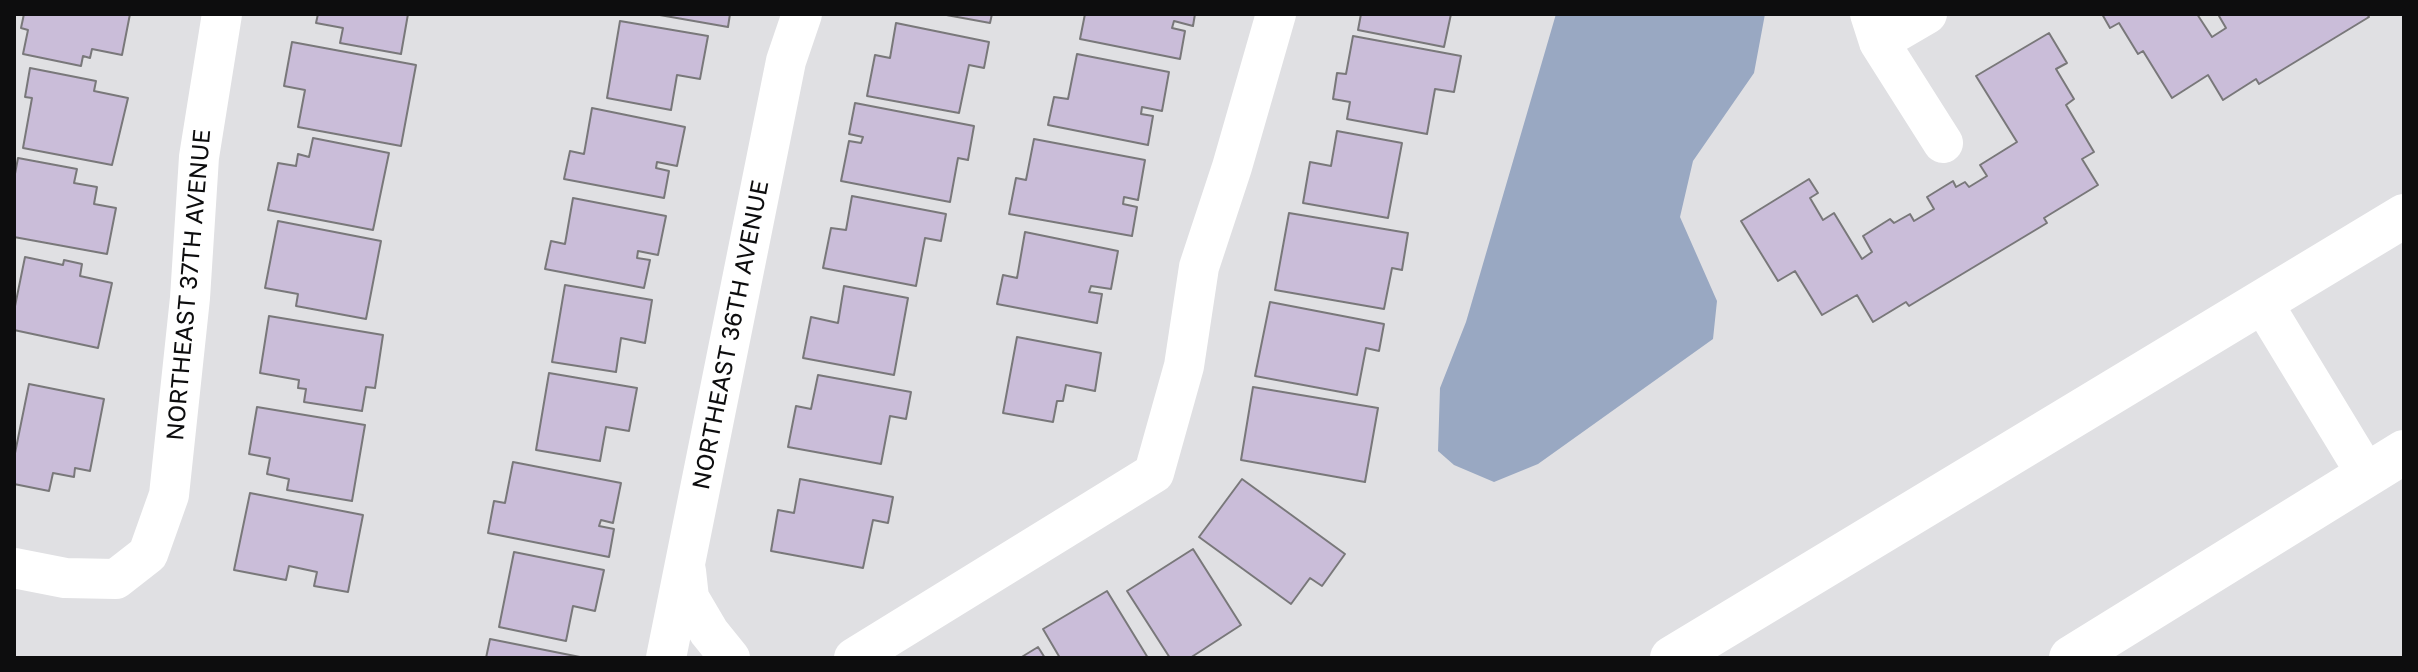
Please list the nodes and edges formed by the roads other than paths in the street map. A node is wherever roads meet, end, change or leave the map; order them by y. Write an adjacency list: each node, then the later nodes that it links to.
1 (222, 14): 12 (street, NORTHEAST 37TH AVENUE)
2 (802, 14): 11 (street, NORTHEAST 36TH AVENUE)
3 (1276, 14): 15 (street)
4 (1927, 14): 5 (street)
5 (1875, 28): 6 (street)
6 (1943, 143)
7 (2404, 216): 8 (highway)
8 (2262, 302): 10 (street); 16 (highway)
9 (2404, 452): 10 (highway)
10 (2367, 475): 17 (highway)
11 (685, 563): 13 (street, NORTHEAST 36TH AVENUE); 14 (street)
12 (14, 568)
13 (666, 658)
14 (730, 658)
15 (854, 658)
16 (1672, 658)
17 (2071, 658)

